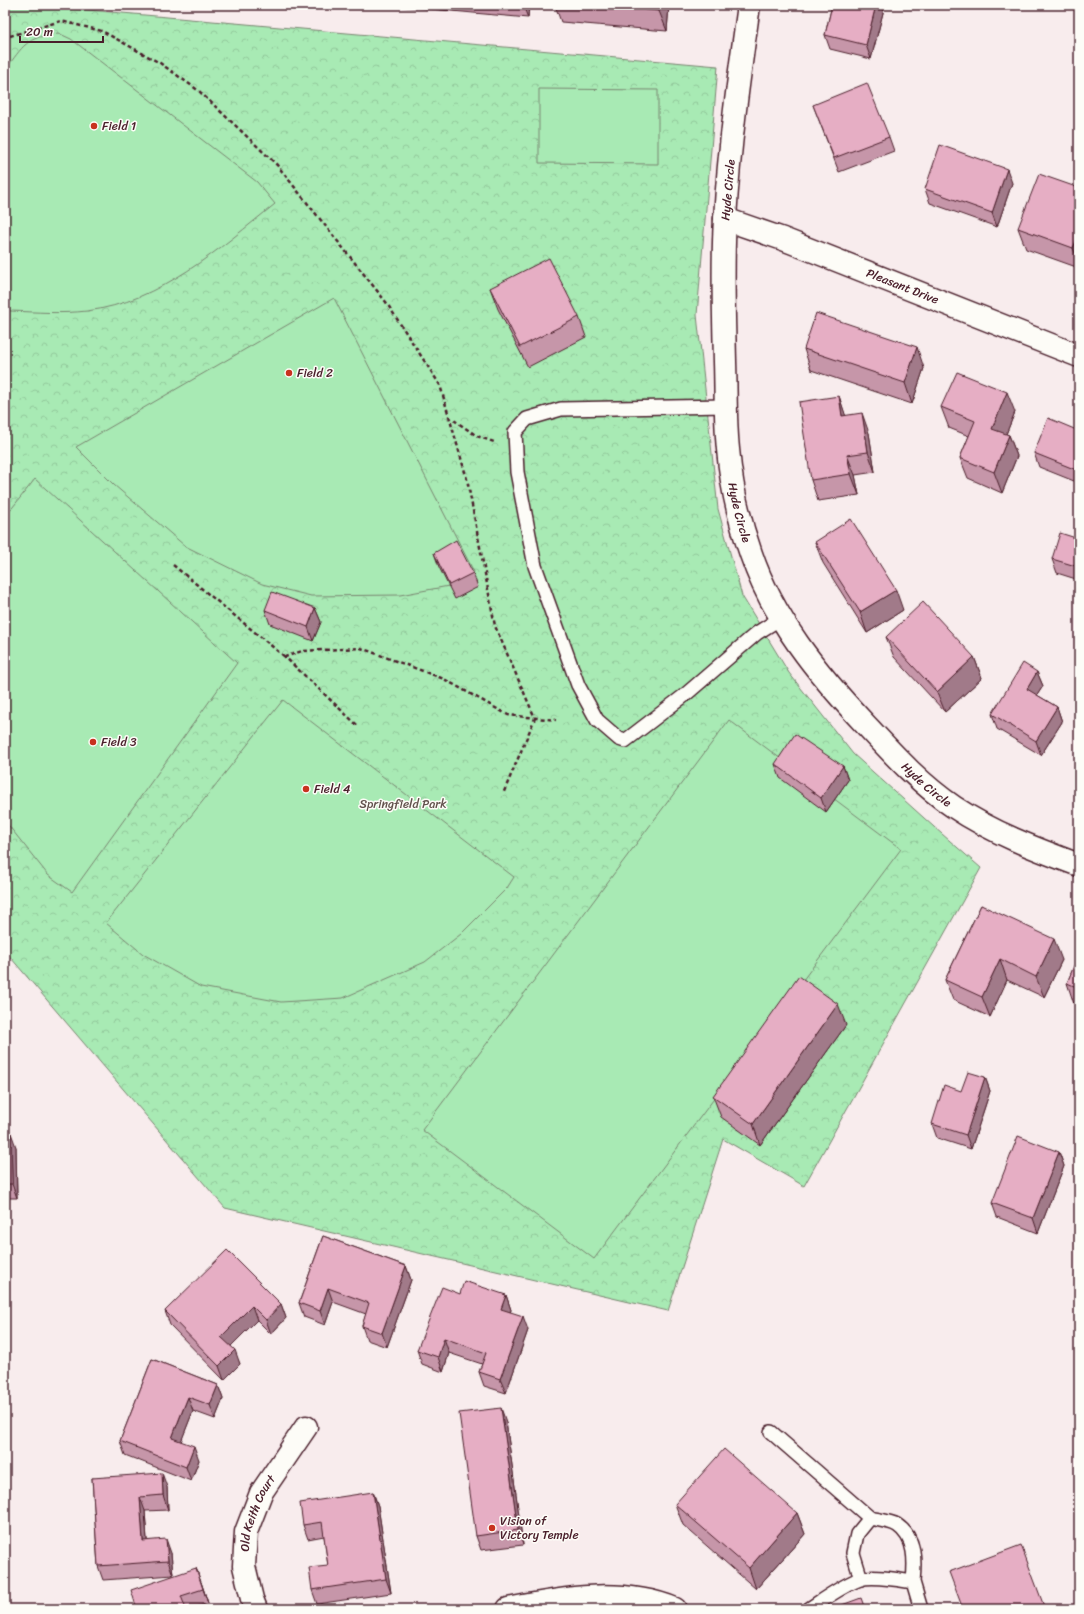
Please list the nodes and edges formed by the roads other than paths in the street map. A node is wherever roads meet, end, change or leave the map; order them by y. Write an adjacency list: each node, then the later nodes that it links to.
1 (750, 5): 2 (street, Hyde Circle)
2 (725, 219): 3 (street, Pleasant Drive); 4 (street, Hyde Circle)
3 (1079, 356)
4 (726, 406): 5 (street, Hyde Circle); 5 (lane)
5 (781, 618): 6 (street, Hyde Circle)
6 (1079, 865)
7 (306, 1427): 12 (street, Old Keith Court)
8 (770, 1432): 9 (lane)
9 (870, 1518): 10 (lane); 11 (lane)
10 (861, 1579): 11 (lane); 15 (lane)
11 (913, 1582): 16 (lane)
12 (256, 1609)
13 (508, 1609): 14 (street)
14 (675, 1609)
15 (809, 1609)
16 (921, 1609)

